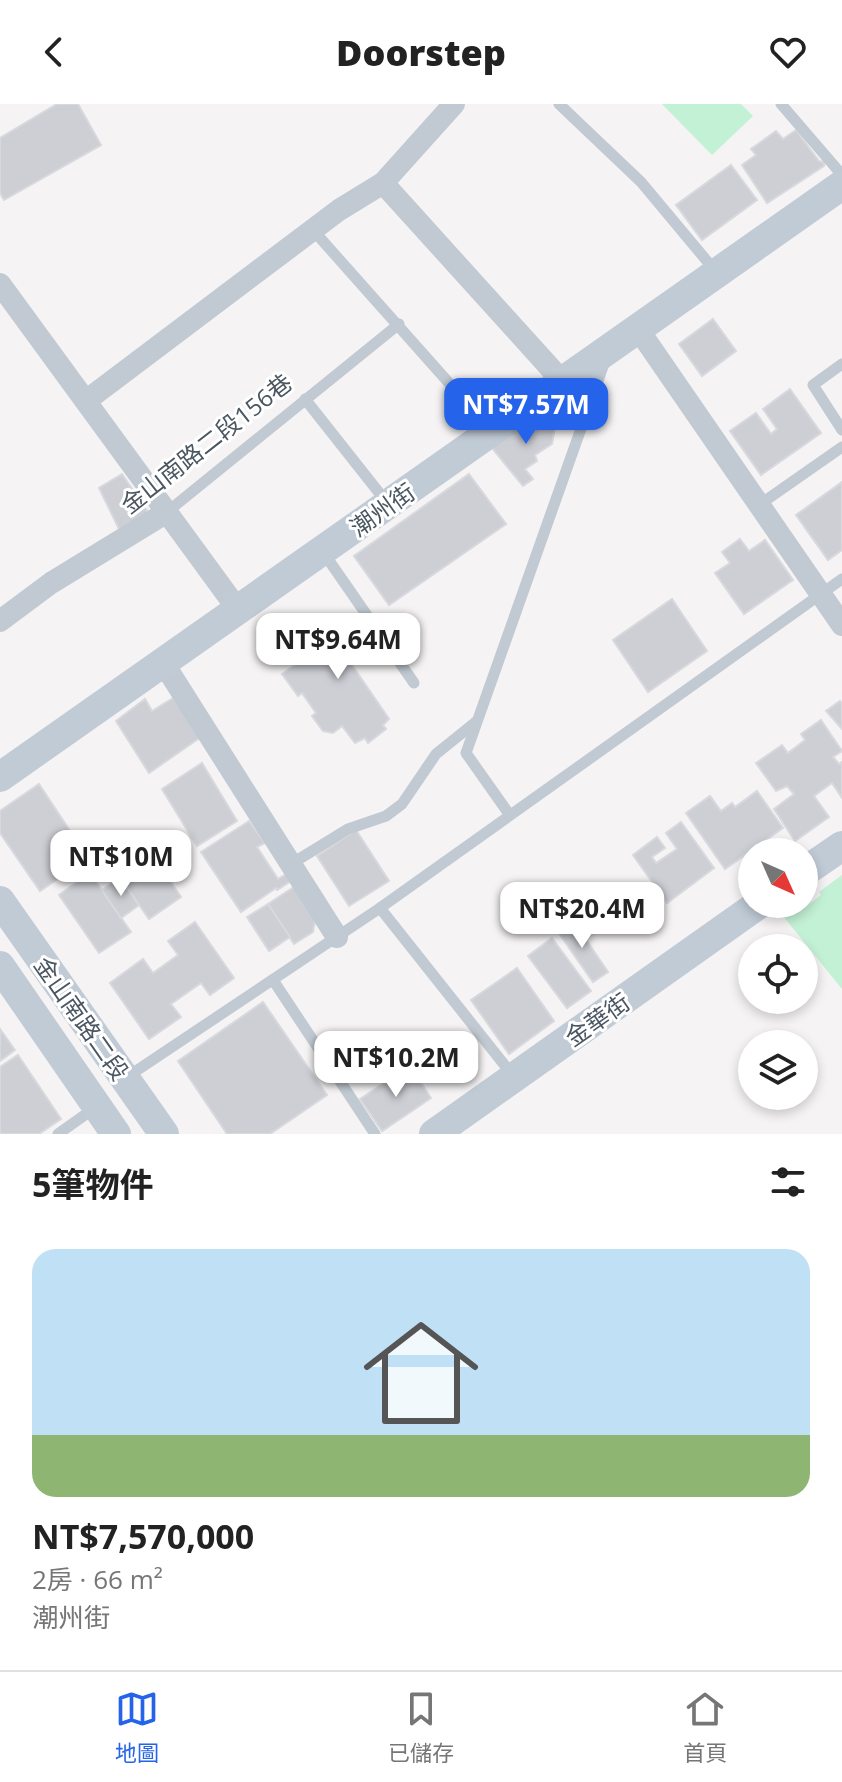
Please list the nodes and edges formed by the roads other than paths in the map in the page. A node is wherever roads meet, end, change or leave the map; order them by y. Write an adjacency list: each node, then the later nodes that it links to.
1 (454, 104): 5 (street)
2 (559, 104): 8 (lane)
3 (781, 104): 4 (lane)
4 (842, 175)
5 (383, 183): 7 (street); 14 (street)
6 (842, 185): 8 (street, 潮州街)
7 (313, 230): 10 (lane); 16 (street)
8 (717, 273): 11 (street, 潮州街)
9 (2, 291): 16 (street)
10 (399, 324): 15 (lane, 金山南路二段156巷); 18 (lane)
11 (638, 329): 12 (street, 潮州街); 21 (street)
12 (610, 349): 14 (street, 潮州街); 31 (lane)
13 (842, 364): 17 (lane)
14 (563, 382): 18 (street, 潮州街)
15 (305, 399): 20 (lane); 22 (lane, 金山南路二段156巷)
16 (87, 400): 22 (street)
17 (842, 430)
18 (492, 432): 20 (street, 潮州街)
19 (842, 447): 21 (lane)
20 (389, 505): 23 (street, 潮州街)
21 (759, 505): 25 (street)
22 (167, 512): 26 (street); 27 (street, 金山南路二段156巷)
23 (323, 552): 26 (street, 潮州街); 30 (lane)
24 (842, 579): 25 (lane)
25 (821, 594): 28 (street); 33 (lane)
26 (239, 611): 29 (street, 潮州街)
27 (0, 621)
28 (842, 625)
29 (164, 664): 32 (street, 潮州街); 36 (street)
30 (414, 683)
31 (477, 721): 33 (lane); 36 (lane)
32 (0, 777)
33 (509, 814): 38 (lane)
34 (842, 846): 35 (street)
35 (818, 862)
36 (291, 864): 40 (street)
37 (0, 901): 44 (street, 金山南路二段)
38 (380, 908): 40 (lane); 43 (lane)
39 (739, 918): 43 (street, 金華街)
40 (337, 937): 42 (lane)
41 (0, 966): 45 (street, 金山南路二段)
42 (273, 980): 44 (lane); 49 (lane)
43 (515, 1077): 50 (street, 金華街)
44 (124, 1079): 48 (street, 金山南路二段)
45 (97, 1107): 46 (lane); 47 (street, 金山南路二段)
46 (58, 1134)
47 (116, 1134)
48 (164, 1134)
49 (375, 1134)
50 (434, 1134)

